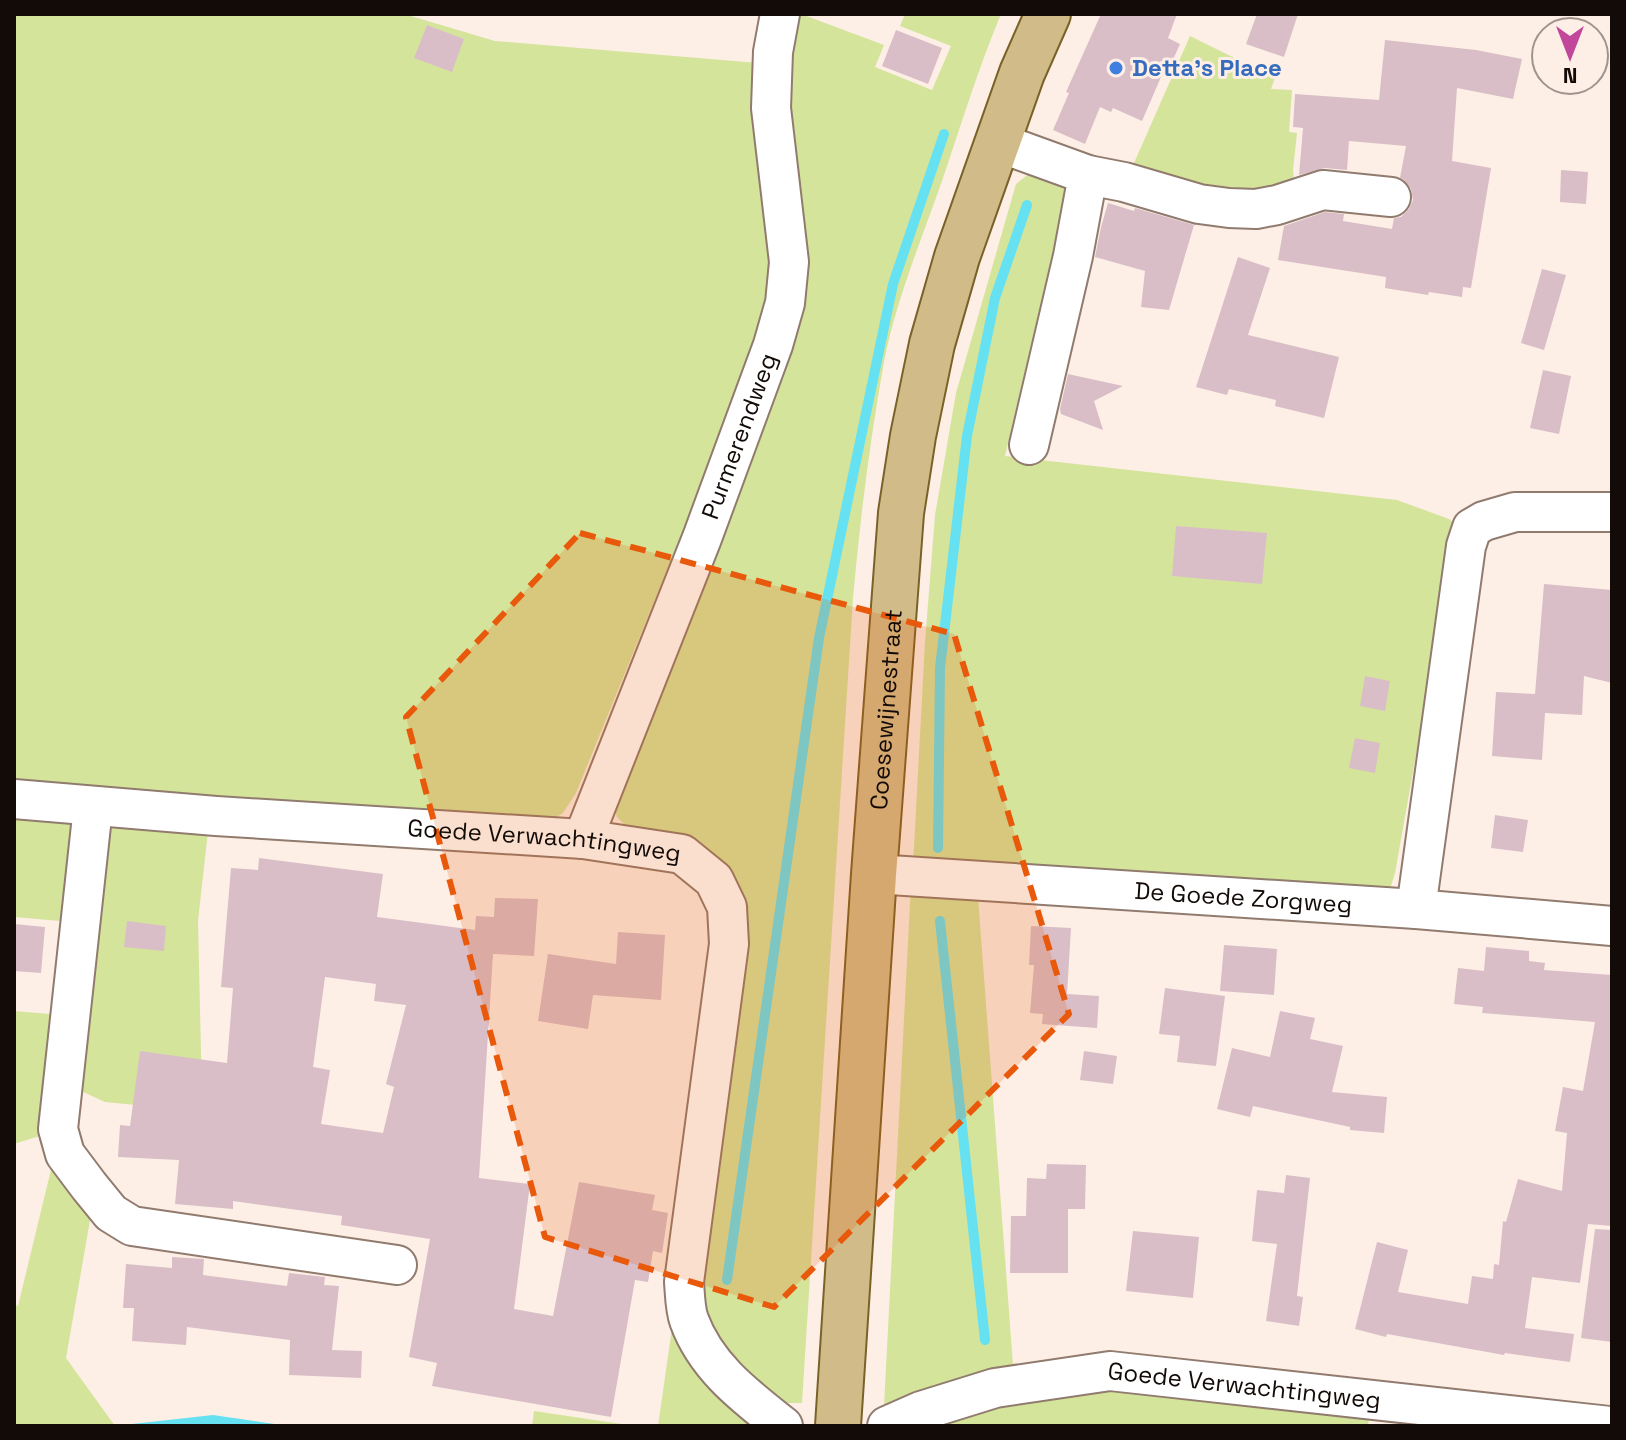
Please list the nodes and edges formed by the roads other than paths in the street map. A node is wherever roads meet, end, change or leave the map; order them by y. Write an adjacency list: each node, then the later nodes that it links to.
1 (780, 14): 10 (street, Purmerendweg)
2 (1048, 14): 3 (main road, Coesewijnestraat)
3 (997, 142): 4 (street); 11 (main road, Coesewijnestraat)
4 (1088, 175): 5 (street); 6 (street)
5 (1391, 197)
6 (1029, 445)
7 (1612, 512): 12 (street)
8 (14, 799): 9 (street, Goede Verwachtingweg)
9 (93, 807): 10 (street, Goede Verwachtingweg); 14 (street)
10 (583, 839): 15 (street, Goede Verwachtingweg)
11 (874, 874): 12 (street, De Goede Zorgweg); 16 (main road, Coesewijnestraat)
12 (1416, 909): 13 (street, De Goede Zorgweg)
13 (1612, 926)
14 (397, 1265)
15 (783, 1426)
16 (838, 1426)
17 (887, 1426): 18 (street, Goede Verwachtingweg)
18 (1610, 1426)

